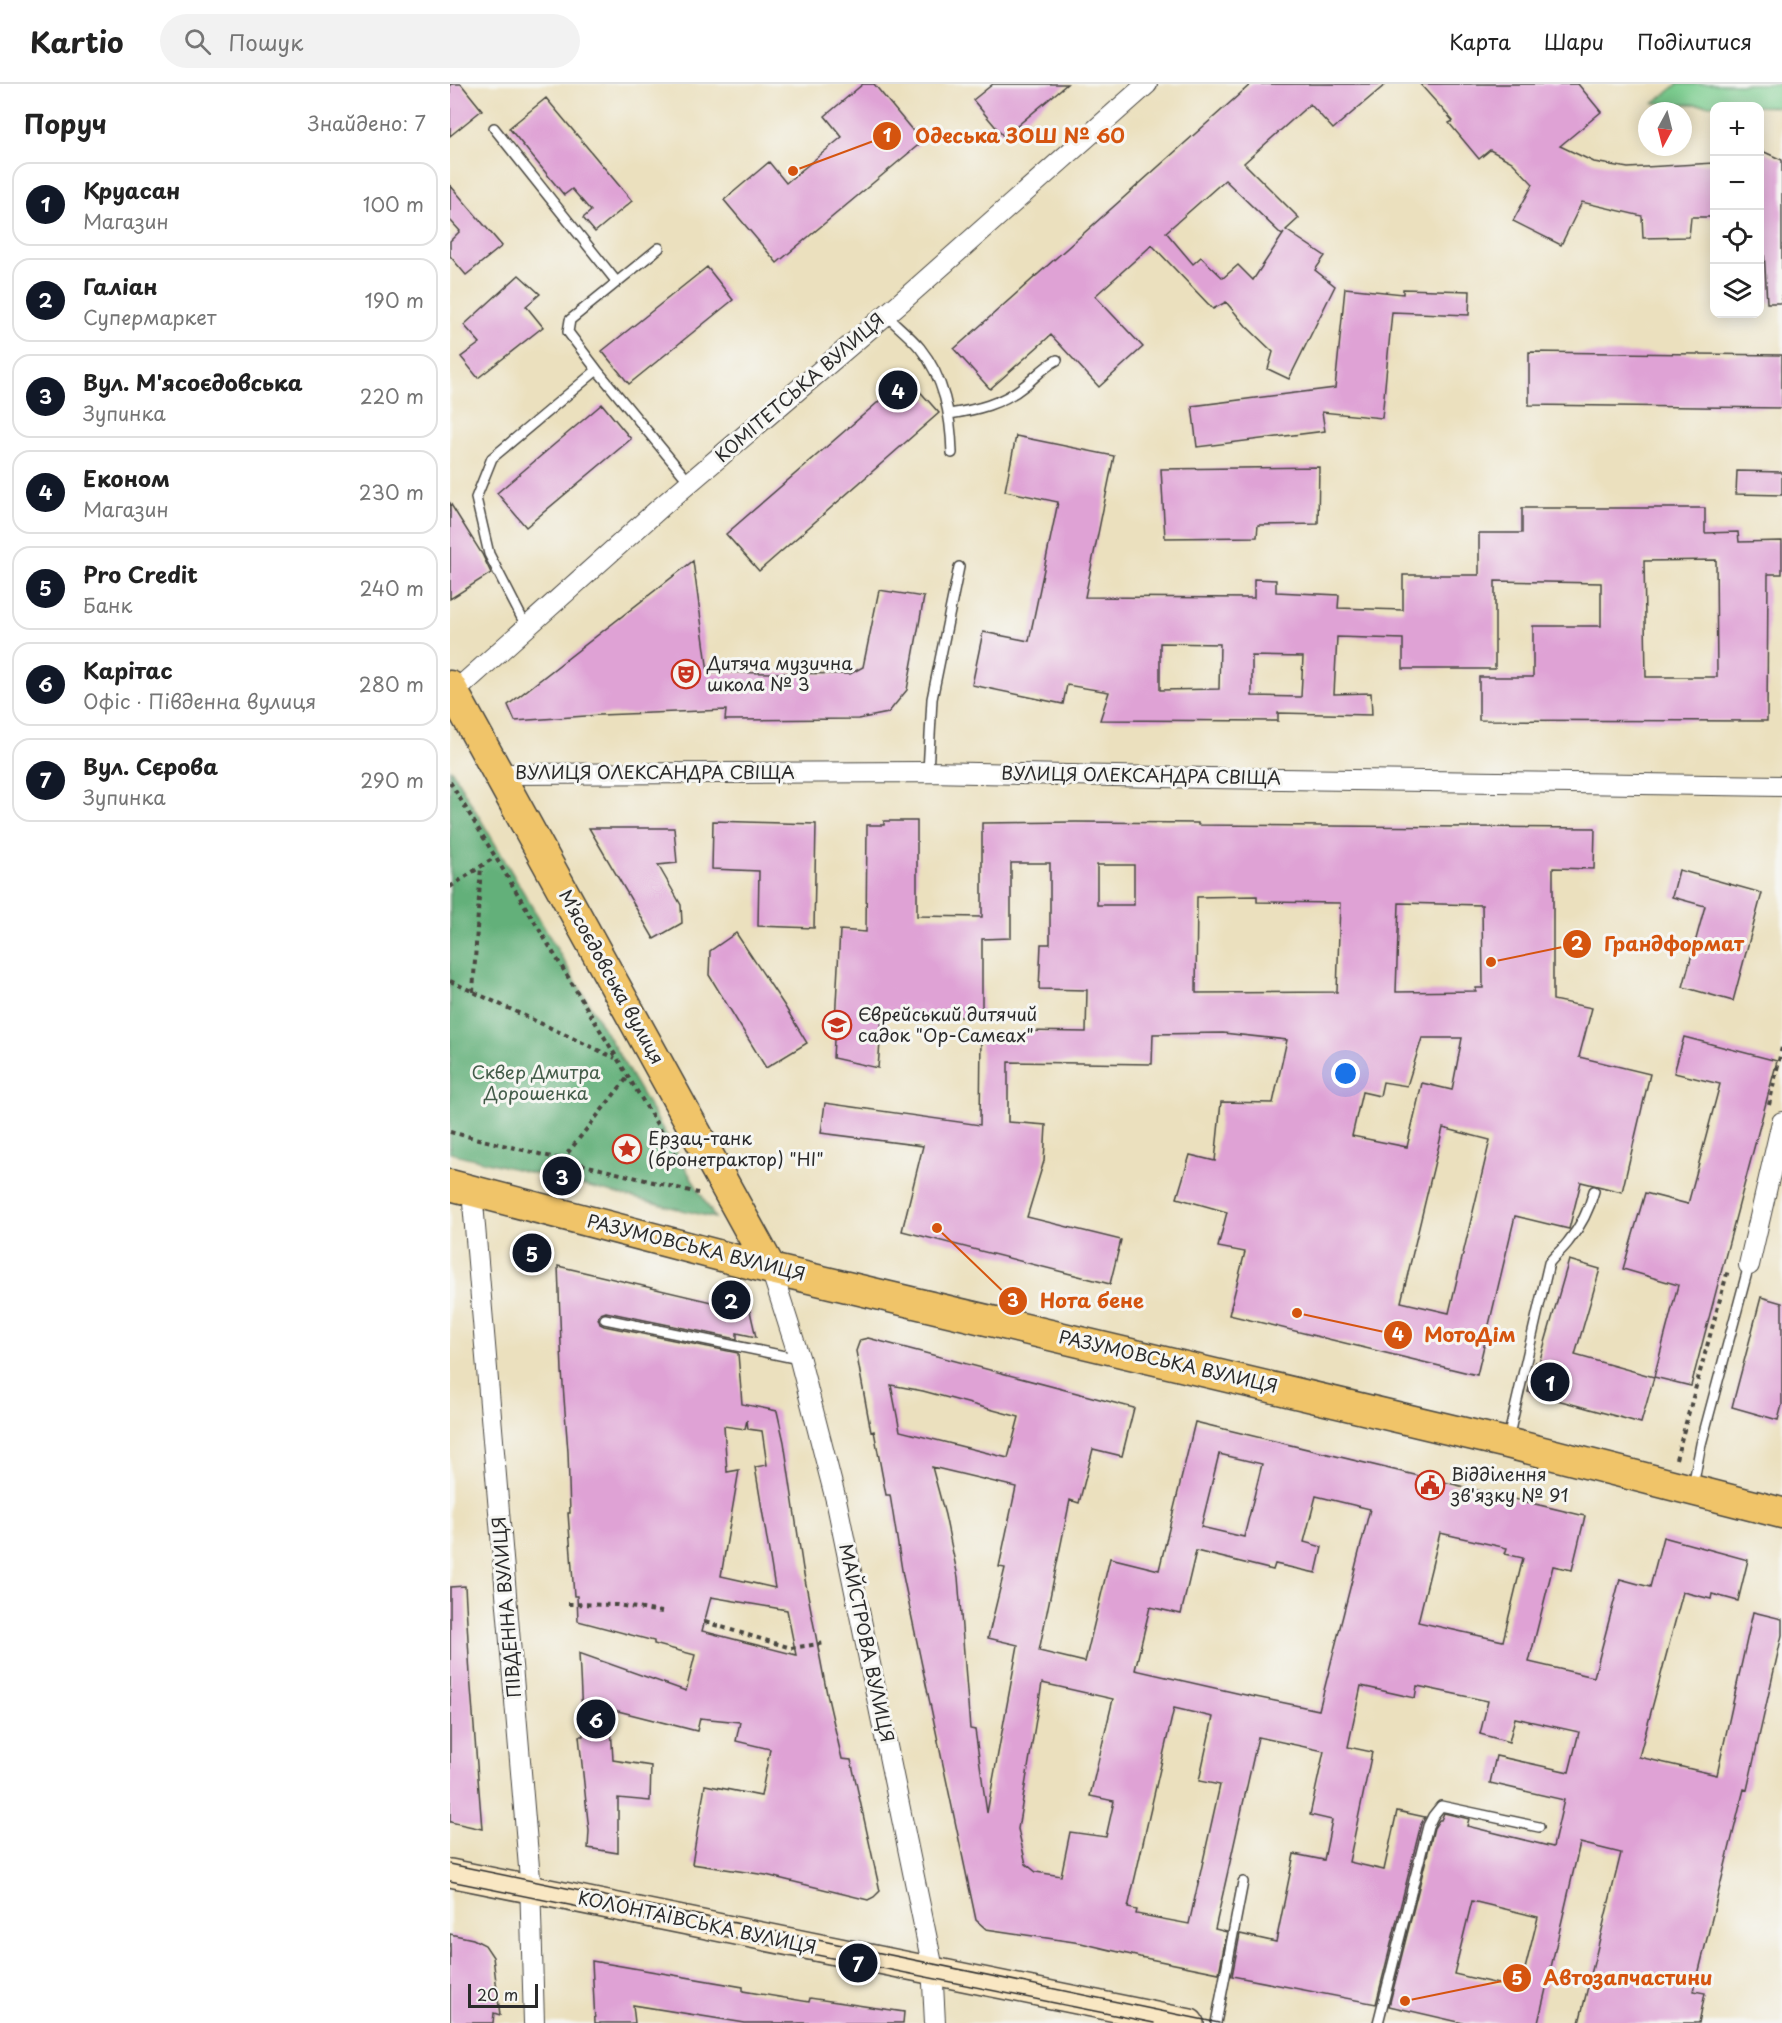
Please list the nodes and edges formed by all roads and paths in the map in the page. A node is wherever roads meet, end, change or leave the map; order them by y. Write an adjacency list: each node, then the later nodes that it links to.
1 (1147, 84): 5 (street, КОМІТЕТСЬКА ВУЛИЦЯ)
2 (494, 128): 4 (lane)
3 (659, 248): 4 (lane)
4 (616, 281): 7 (lane)
5 (886, 315): 8 (lane); 10 (street, КОМІТЕТСЬКА ВУЛИЦЯ)
6 (1057, 360): 8 (lane)
7 (597, 370): 10 (lane); 12 (lane)
8 (949, 414): 9 (lane)
9 (952, 453)
10 (690, 483): 12 (street, КОМІТЕТСЬКА ВУЛИЦЯ)
11 (958, 567): 14 (lane)
12 (527, 628): 13 (street, КОМІТЕТСЬКА ВУЛИЦЯ)
13 (451, 692): 15 (main road, Мʼясоєдовська вулиця)
14 (928, 772): 15 (street, ВУЛИЦЯ ОЛЕКСАНДРА СВІЩА); 17 (street, ВУЛИЦЯ ОЛЕКСАНДРА СВІЩА)
15 (500, 774): 33 (main road, Мʼясоєдовська вулиця)
16 (450, 782): 18 (path)
17 (1782, 786)
18 (495, 857): 19 (path); 23 (path)
19 (481, 866): 20 (path); 22 (path)
20 (450, 887)
21 (450, 981): 22 (path)
22 (473, 992): 23 (path)
23 (617, 1059): 24 (path)
24 (628, 1077): 27 (path); 28 (path)
25 (1782, 1122): 32 (street)
26 (450, 1132): 28 (path)
27 (675, 1154)
28 (562, 1160): 29 (path)
29 (693, 1184)
30 (461, 1188): 33 (main road, РАЗУМОВСЬКА ВУЛИЦЯ); 46 (street, ПІВДЕННА ВУЛИЦЯ)
31 (1594, 1191): 36 (lane)
32 (1749, 1265): 37 (lane)
33 (771, 1269): 35 (street, МАЙСТРОВА ВУЛИЦЯ); 36 (main road, РАЗУМОВСЬКА ВУЛИЦЯ)
34 (605, 1319): 35 (lane)
35 (800, 1360): 47 (street, МАЙСТРОВА ВУЛИЦЯ)
36 (1507, 1443): 37 (main road, РАЗУМОВСЬКА ВУЛИЦЯ)
37 (1692, 1489): 38 (main road, РАЗУМОВСЬКА ВУЛИЦЯ)
38 (1782, 1513)
39 (568, 1604): 40 (path)
40 (662, 1612)
41 (705, 1622): 42 (path)
42 (826, 1643)
43 (1539, 1827): 52 (lane)
44 (450, 1873): 46 (main road, КОЛОНТАЇВСЬКА ВУЛИЦЯ)
45 (1243, 1882): 51 (lane)
46 (530, 1888): 47 (main road, КОЛОНТАЇВСЬКА ВУЛИЦЯ); 48 (street, ПІВДЕННА ВУЛИЦЯ)
47 (932, 1972): 49 (street, МАЙСТРОВА ВУЛИЦЯ); 50 (main road, КОЛОНТАЇВСЬКА ВУЛИЦЯ)
48 (534, 2023)
49 (935, 2023)
50 (1190, 2023)
51 (1216, 2023)
52 (1378, 2023)

